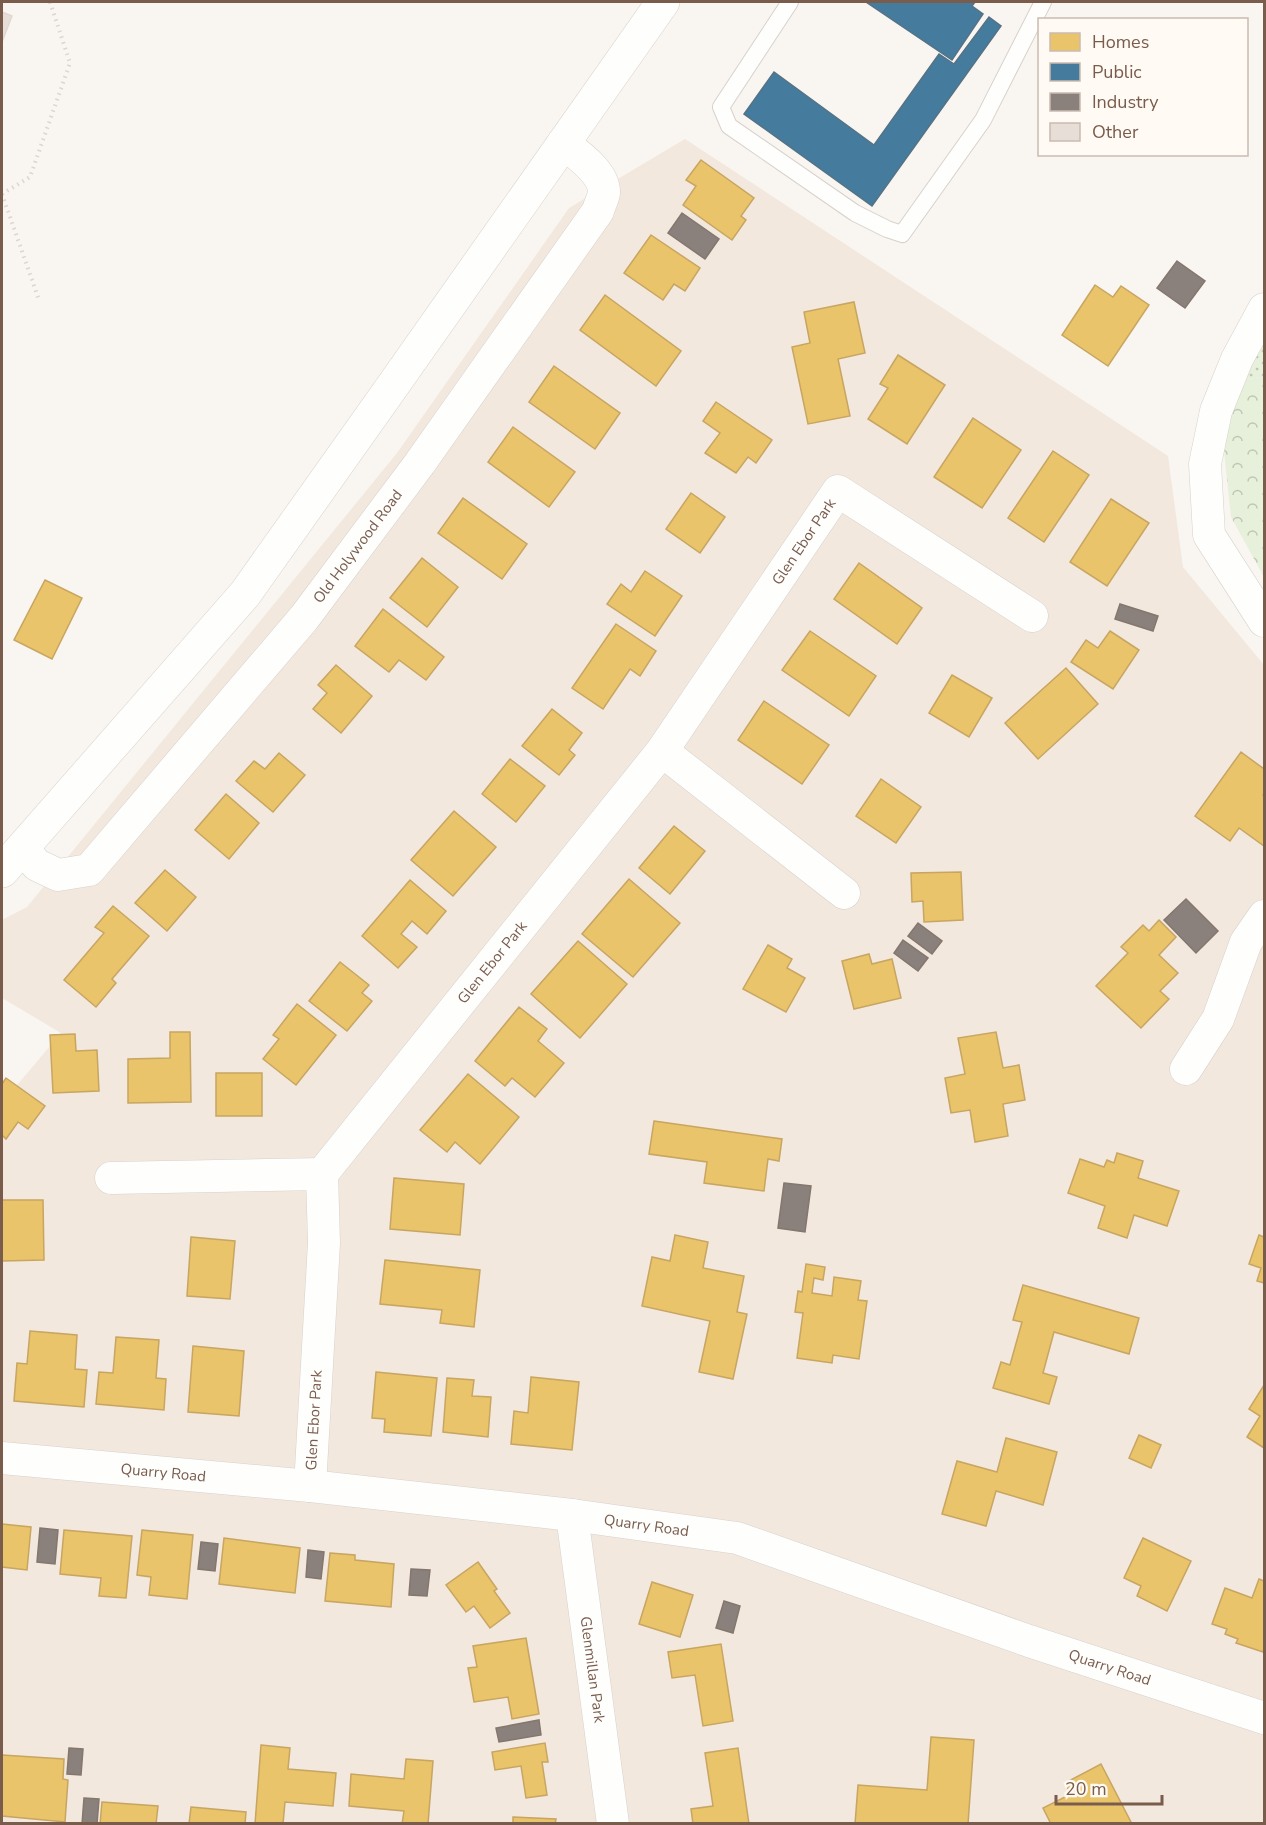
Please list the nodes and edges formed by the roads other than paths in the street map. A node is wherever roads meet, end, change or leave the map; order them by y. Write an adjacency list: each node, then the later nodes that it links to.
1 (663, 2): 4 (street, Old Holywood Road)
2 (790, 2): 3 (lane)
3 (1037, 4)
4 (563, 143): 9 (street, Old Holywood Road); 9 (street, Old Holywood Road)
5 (1264, 309): 7 (street)
6 (1032, 616): 8 (street, Glen Ebor Park)
7 (1264, 621)
8 (662, 751): 10 (street); 13 (street, Glen Ebor Park)
9 (12, 859)
10 (844, 893)
11 (1264, 916): 12 (street)
12 (1186, 1069)
13 (322, 1174): 14 (street); 16 (street, Glen Ebor Park)
14 (111, 1178)
15 (2, 1458): 16 (street, Quarry Road)
16 (310, 1486): 17 (street, Quarry Road)
17 (572, 1515): 18 (street, Quarry Road); 19 (street, Glenmillan Park)
18 (1264, 1718)
19 (613, 1824)

